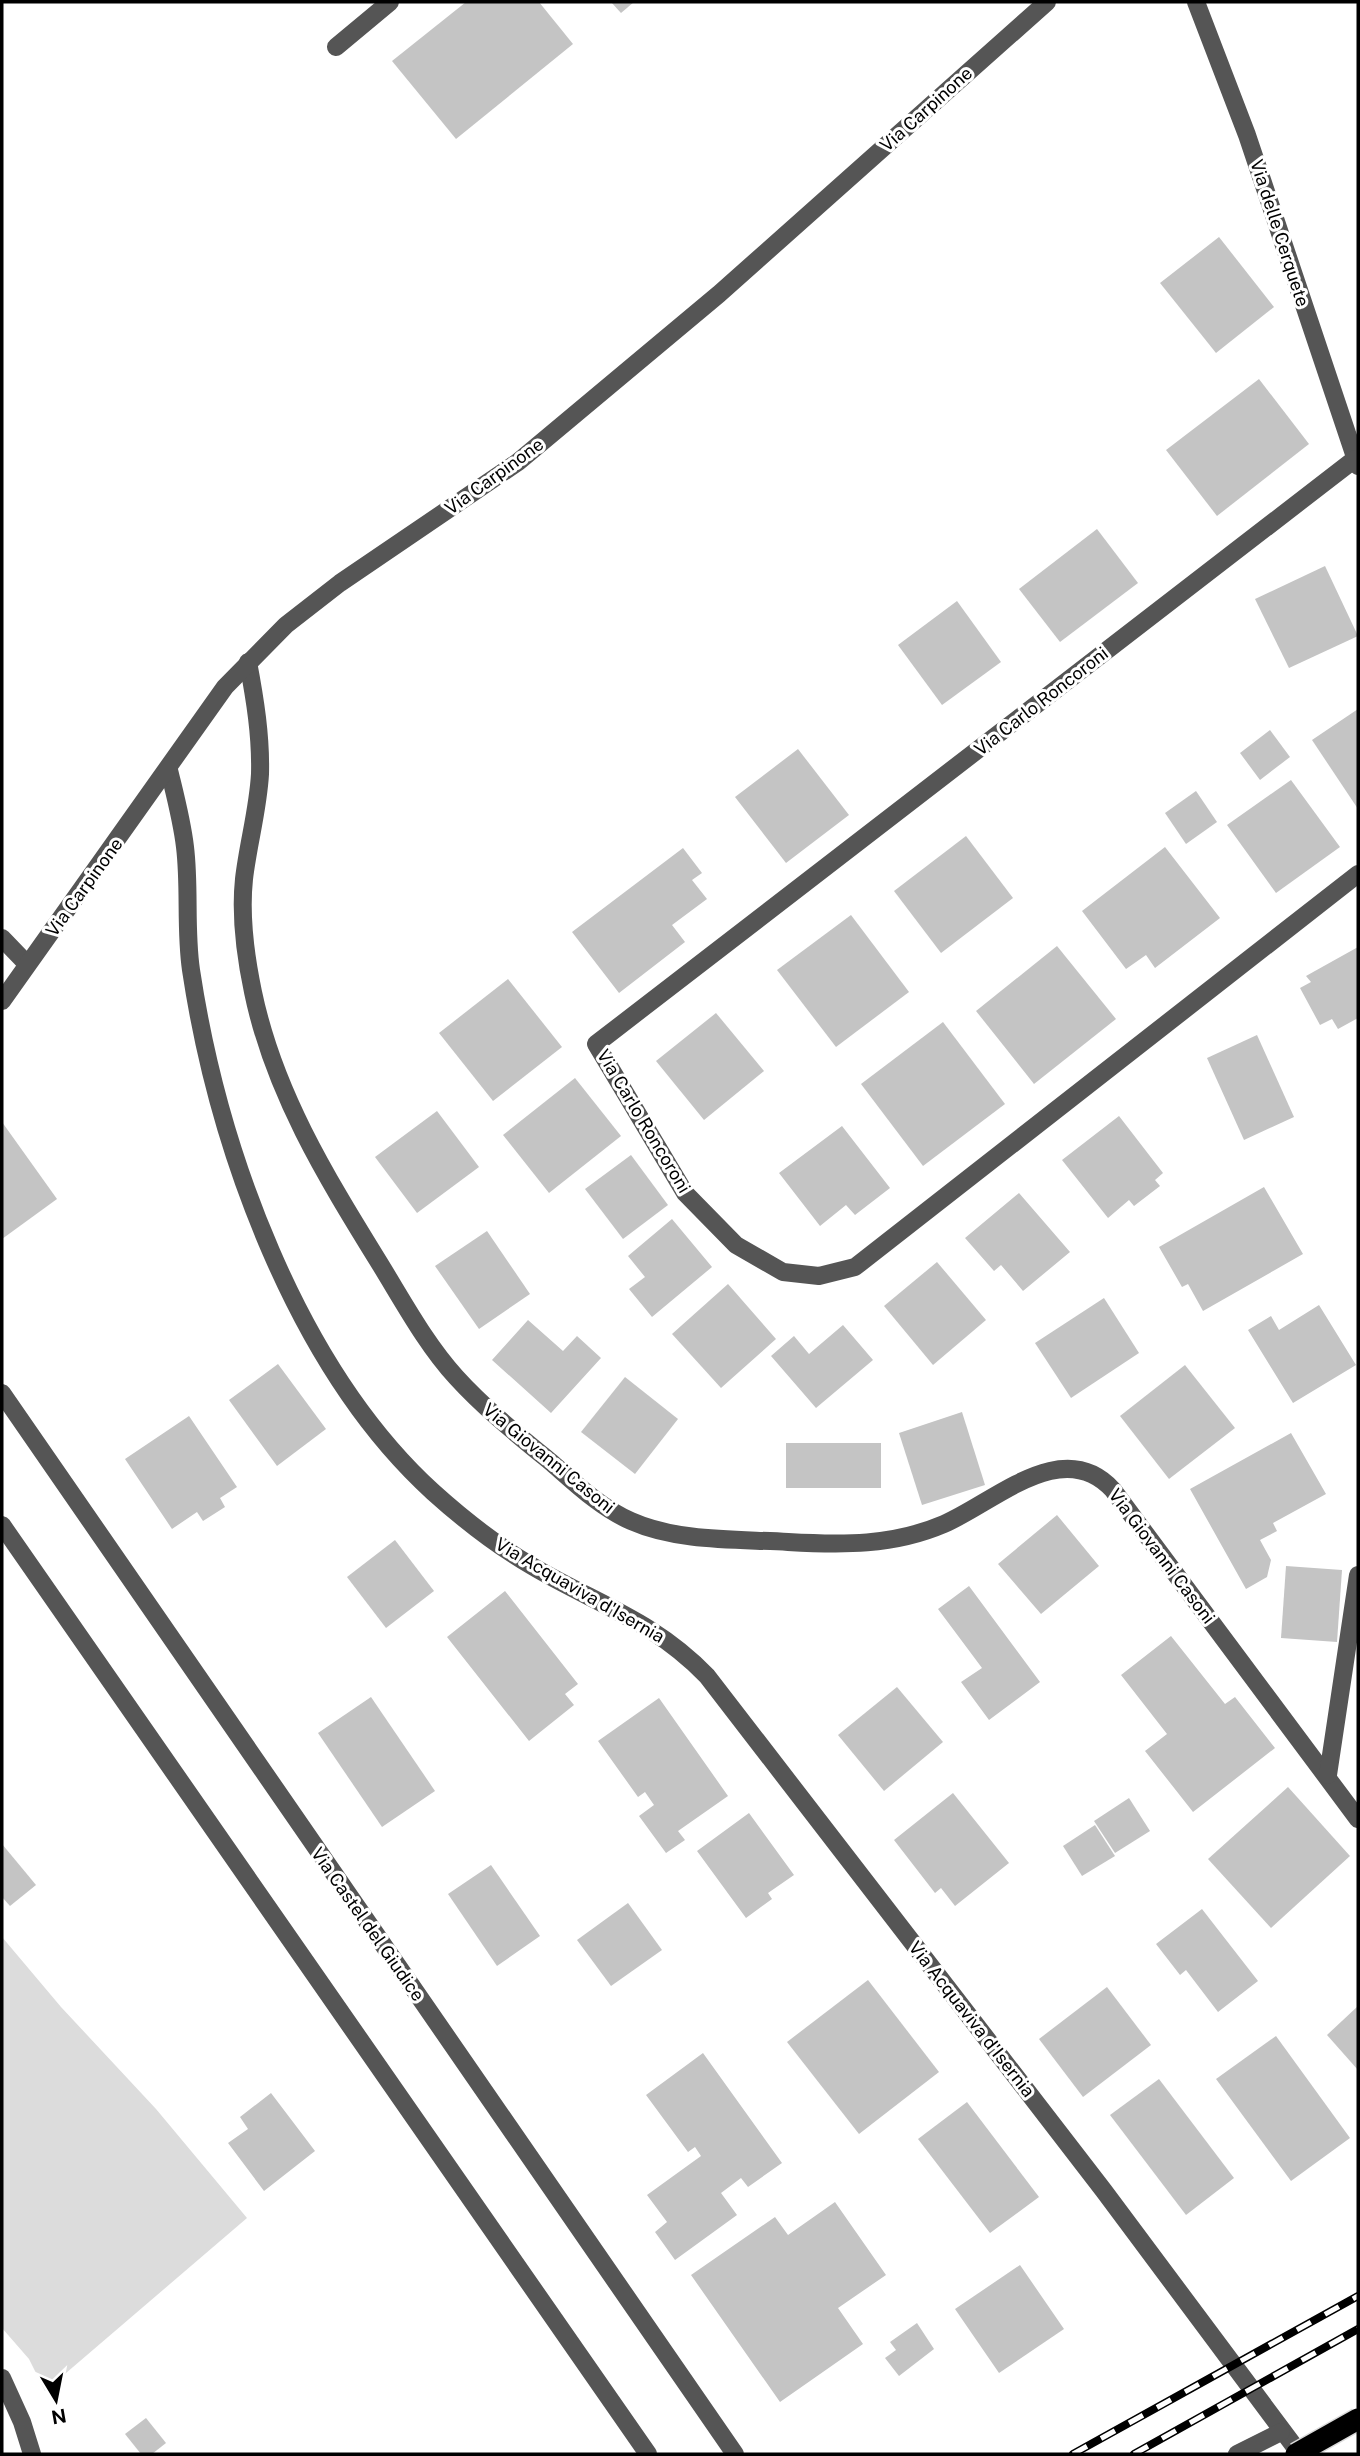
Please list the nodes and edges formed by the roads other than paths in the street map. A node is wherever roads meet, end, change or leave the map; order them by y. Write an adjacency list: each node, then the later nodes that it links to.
1 (390, 2): 4 (street)
2 (1047, 2): 6 (street, Via Carpinone)
3 (1196, 2): 5 (street, Via delle Cerquete)
4 (336, 47)
5 (1357, 462): 8 (street, Via Carlo Roncoroni)
6 (248, 662): 7 (street, Via Carpinone); 15 (street, Via Giovanni Casoni)
7 (169, 770): 10 (street, Via Carpinone); 19 (street, Via Acquaviva d'Isernia)
8 (1358, 874)
9 (2, 938): 10 (street)
10 (27, 964): 11 (street, Via Carpinone)
11 (2, 1001)
12 (2, 1393): 22 (street, Via Castel del Giudice)
13 (2, 1525): 21 (street)
14 (1358, 1575): 15 (street)
15 (1328, 1775): 16 (street, Via Giovanni Casoni)
16 (1358, 1819)
17 (2, 2378): 20 (street)
18 (1358, 2419): 24 (highway, bridge)
19 (1282, 2432): 23 (street); 24 (street, Via Acquaviva d'Isernia)
20 (32, 2454)
21 (648, 2454)
22 (734, 2454)
23 (1237, 2454)
24 (1298, 2454)

